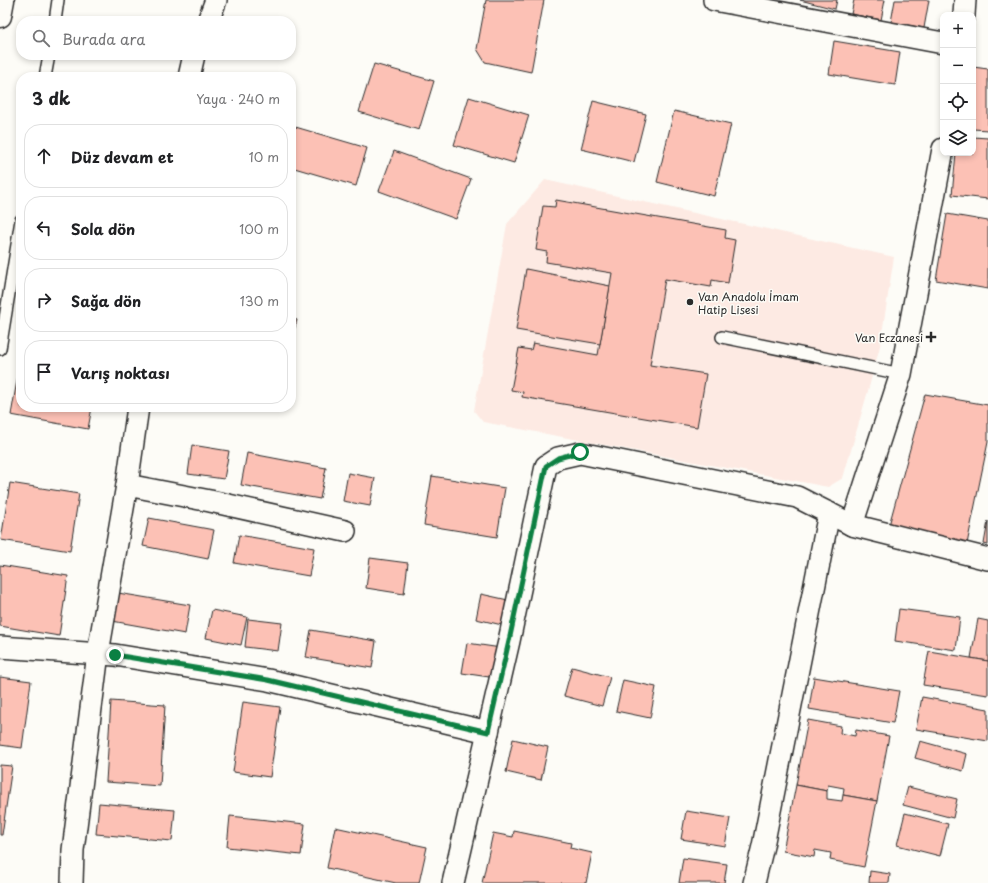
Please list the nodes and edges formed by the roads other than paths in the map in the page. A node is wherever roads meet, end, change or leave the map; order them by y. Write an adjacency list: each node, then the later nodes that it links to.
1 (3, 0): 7 (highway)
2 (58, 0): 8 (lane)
3 (216, 0): 9 (street)
4 (714, 0): 10 (street)
5 (965, 0): 6 (street)
6 (964, 12)
7 (0, 16)
8 (56, 16)
9 (210, 16)
10 (940, 42)
11 (48, 60): 13 (lane)
12 (193, 60): 14 (street)
13 (46, 72)
14 (190, 72)
15 (942, 156): 19 (street)
16 (16, 251): 18 (lane)
17 (722, 337): 19 (lane)
18 (0, 349)
19 (901, 374): 23 (street)
20 (137, 412): 21 (street)
21 (126, 485): 24 (street); 27 (street)
22 (829, 513): 23 (street); 28 (street); 31 (street)
23 (852, 525): 25 (street)
24 (345, 531)
25 (988, 559)
26 (0, 646): 27 (street)
27 (98, 653): 28 (street); 29 (street)
28 (488, 732): 30 (street)
29 (72, 883)
30 (452, 883)
31 (754, 883)

